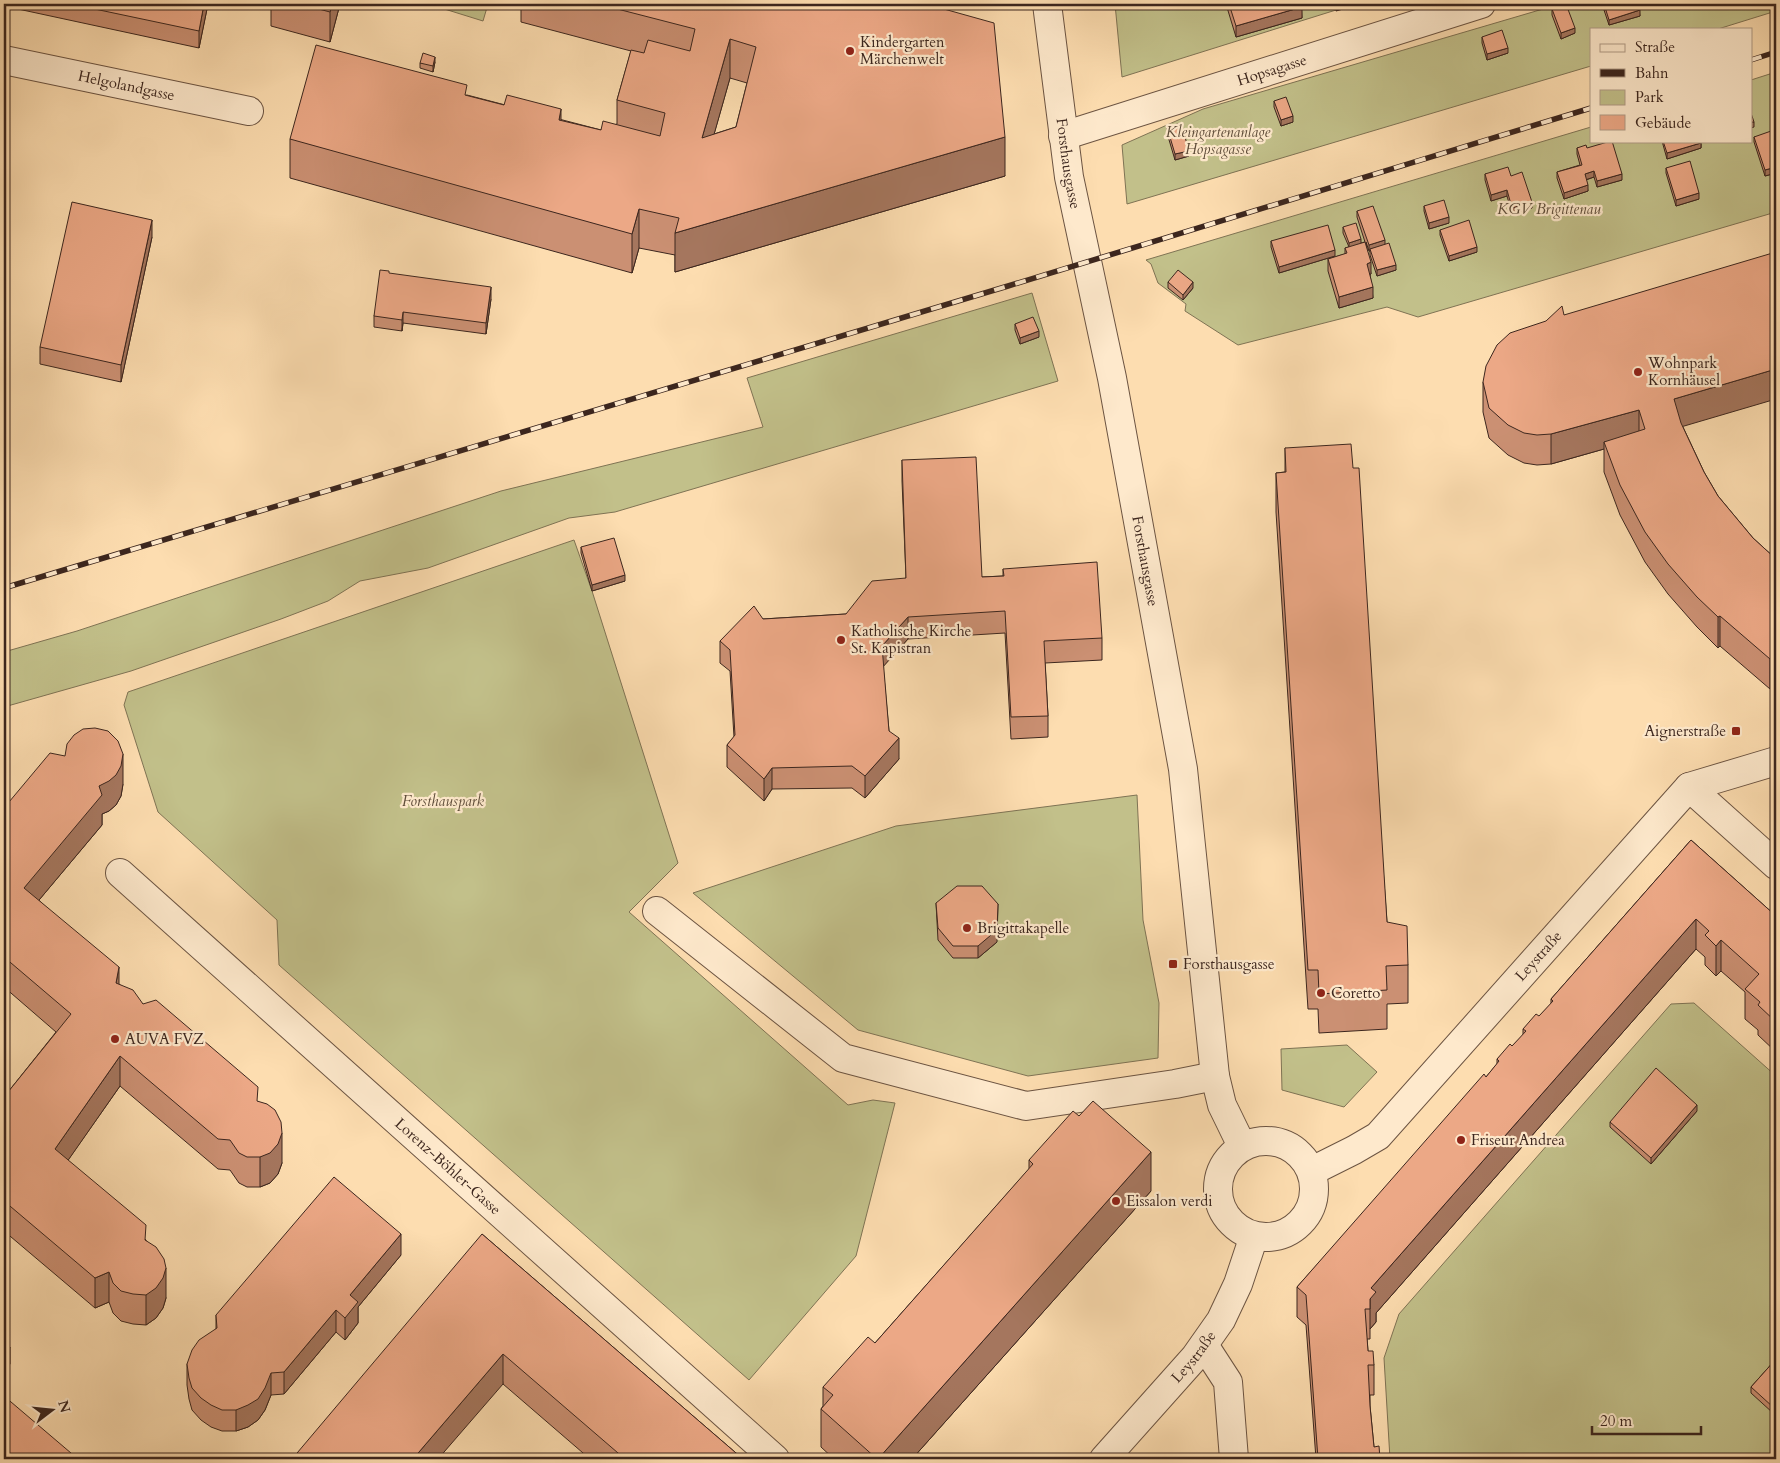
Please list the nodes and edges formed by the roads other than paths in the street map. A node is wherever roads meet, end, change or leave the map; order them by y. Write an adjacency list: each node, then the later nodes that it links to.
1 (1047, 4): 5 (street, Forsthausgasse)
2 (1481, 4): 5 (street, Hopsagasse)
3 (4, 60): 4 (street, Helgolandgasse)
4 (249, 111)
5 (1063, 136): 11 (street, Forsthausgasse)
6 (1776, 762): 7 (street)
7 (1689, 787): 8 (street); 13 (street, Leystraße)
8 (1776, 865)
9 (120, 873): 16 (street, Lorenz-Böhler-Gasse)
10 (657, 912): 11 (street)
11 (1215, 1076): 12 (street, Forsthausgasse)
12 (1242, 1146): 13 (street); 14 (street)
13 (1312, 1171): 14 (street)
14 (1254, 1236): 15 (street, Leystraße)
15 (1204, 1345): 17 (street, Leystraße); 18 (street)
16 (775, 1459)
17 (1104, 1459)
18 (1234, 1459)

